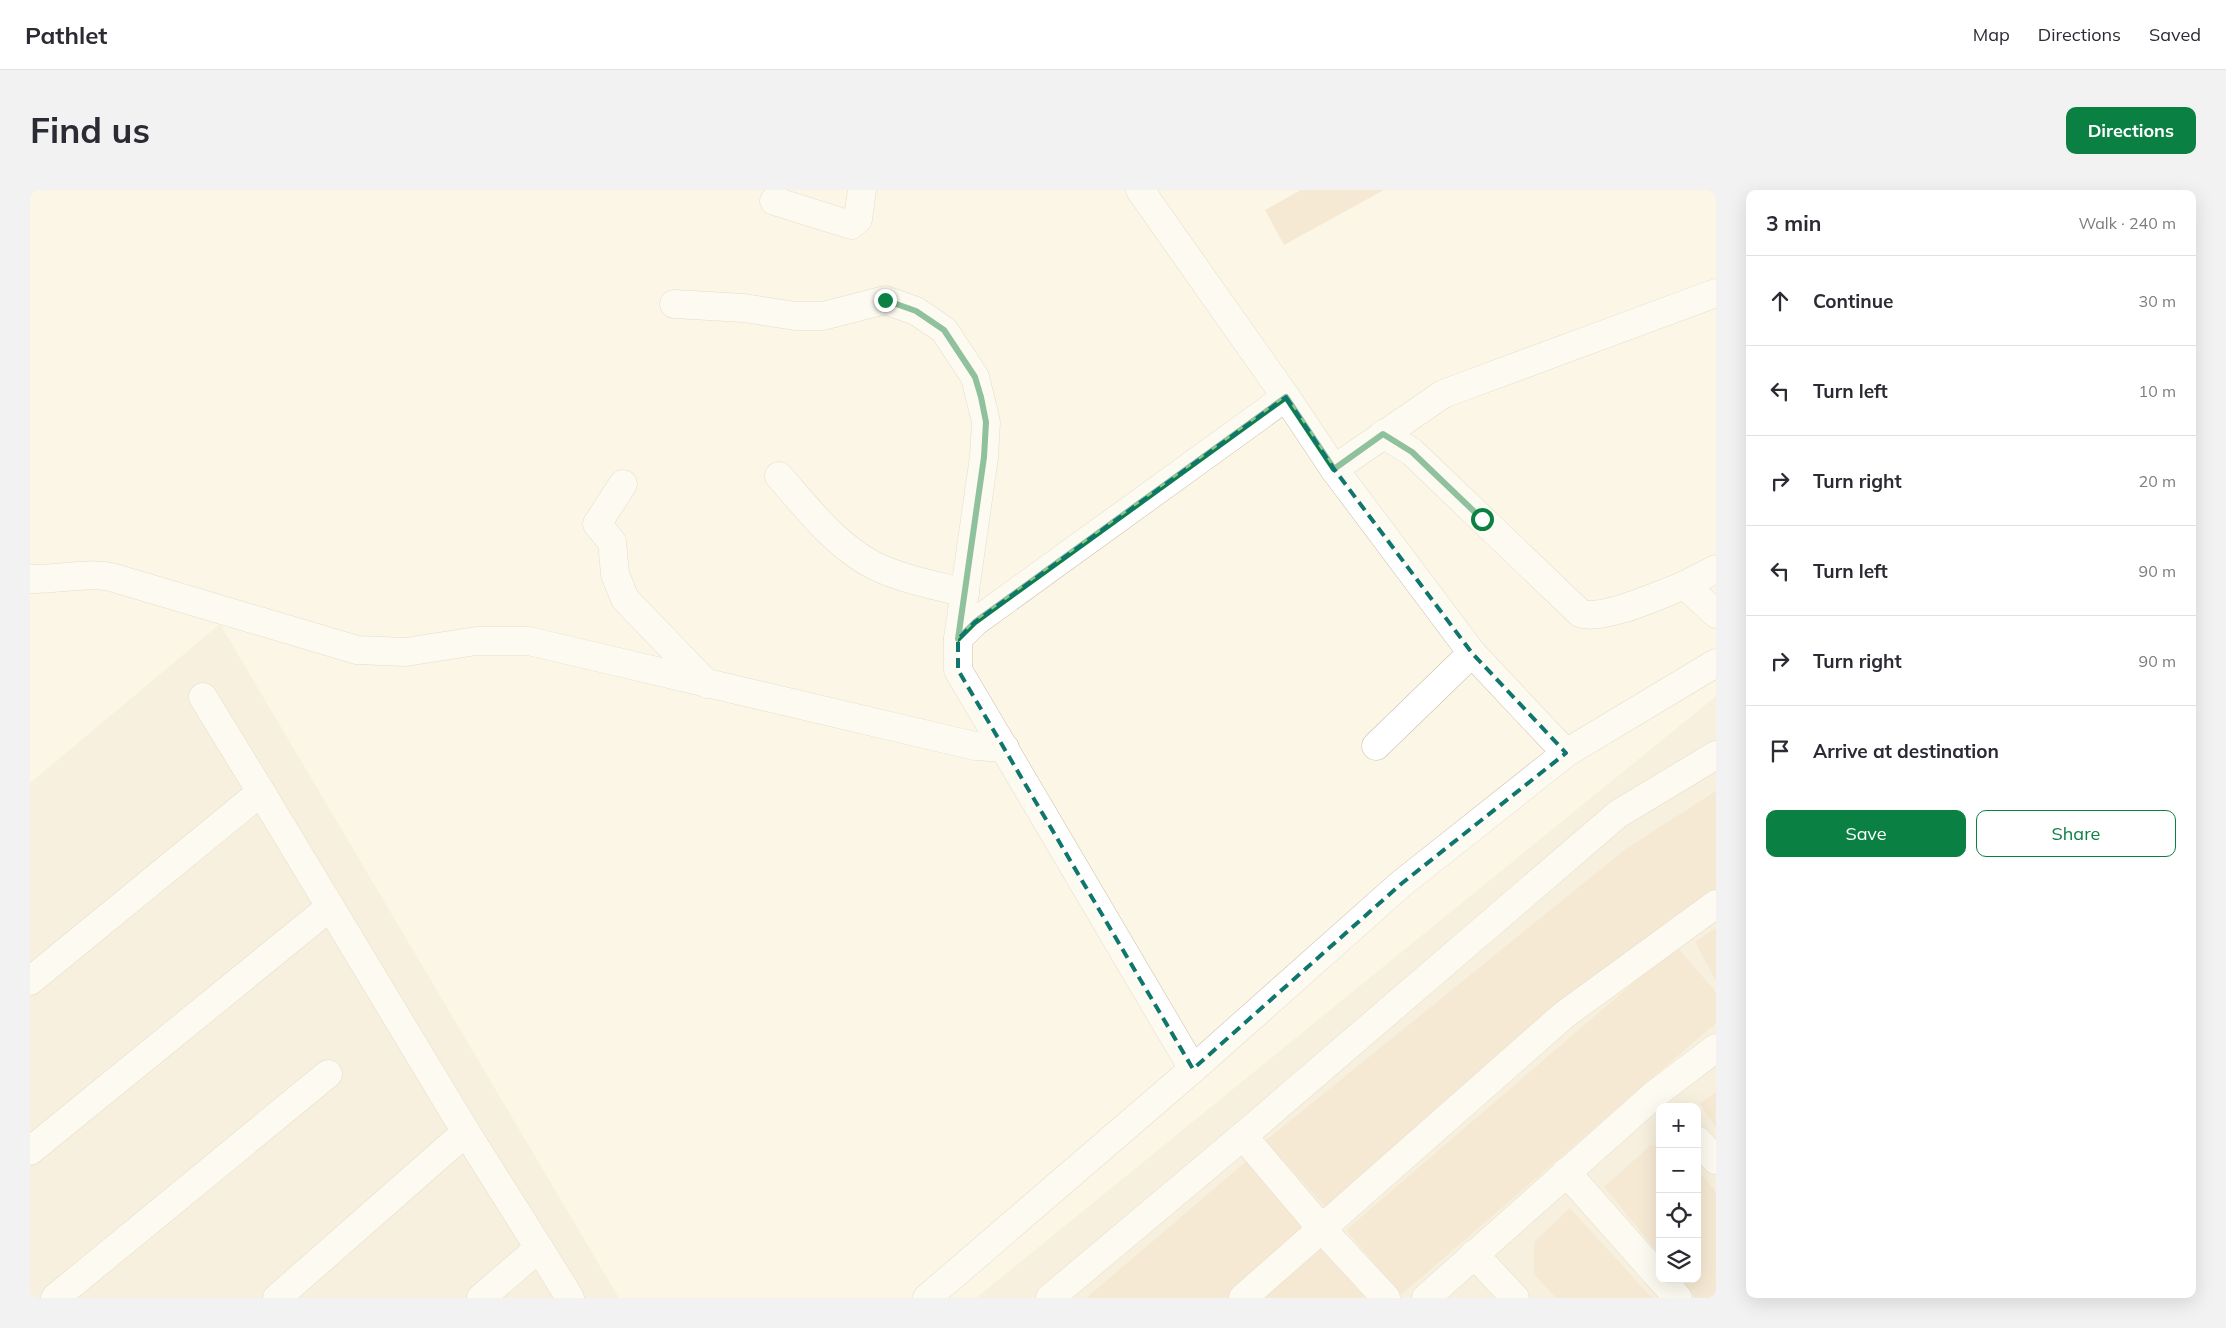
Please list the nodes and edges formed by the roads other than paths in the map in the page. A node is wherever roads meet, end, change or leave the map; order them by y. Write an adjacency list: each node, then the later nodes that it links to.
1 (862, 190): 3 (street)
2 (1140, 190): 6 (street)
3 (774, 201)
4 (1716, 293): 7 (street)
5 (674, 304): 14 (street)
6 (1286, 397): 8 (street); 16 (street)
7 (1383, 434): 8 (street); 13 (street)
8 (1334, 469): 17 (street)
9 (779, 476): 14 (street)
10 (623, 484): 19 (street)
11 (1716, 569): 13 (street)
12 (30, 580): 19 (street)
13 (1685, 585): 15 (street)
14 (965, 593): 16 (street)
15 (1716, 614)
16 (958, 639): 22 (street)
17 (1472, 653): 21 (street); 23 (street)
18 (1716, 663): 23 (street)
19 (707, 684): 22 (street)
20 (203, 697): 25 (street)
21 (1376, 746)
22 (1004, 748): 30 (street)
23 (1566, 753): 30 (street)
24 (1716, 755): 34 (street)
25 (261, 792): 27 (street); 28 (street)
26 (1716, 904): 39 (street)
27 (330, 907): 33 (street); 36 (street)
28 (30, 982)
29 (1716, 1048): 32 (street)
30 (1193, 1069): 48 (street)
31 (328, 1074): 44 (street)
32 (1660, 1101): 38 (street)
33 (466, 1132): 40 (street); 45 (street)
34 (1243, 1136): 39 (street); 49 (street)
35 (1701, 1144): 37 (street)
36 (30, 1151)
37 (1716, 1160)
38 (1566, 1172): 41 (street); 42 (street)
39 (1322, 1228): 50 (street); 51 (street)
40 (539, 1248): 46 (street); 47 (street)
41 (1474, 1254): 52 (street); 53 (street)
42 (1656, 1273)
43 (1664, 1283): 54 (street)
44 (55, 1298)
45 (277, 1298)
46 (481, 1298)
47 (570, 1298)
48 (927, 1298)
49 (1050, 1298)
50 (1243, 1298)
51 (1386, 1298)
52 (1426, 1298)
53 (1514, 1298)
54 (1678, 1298)

